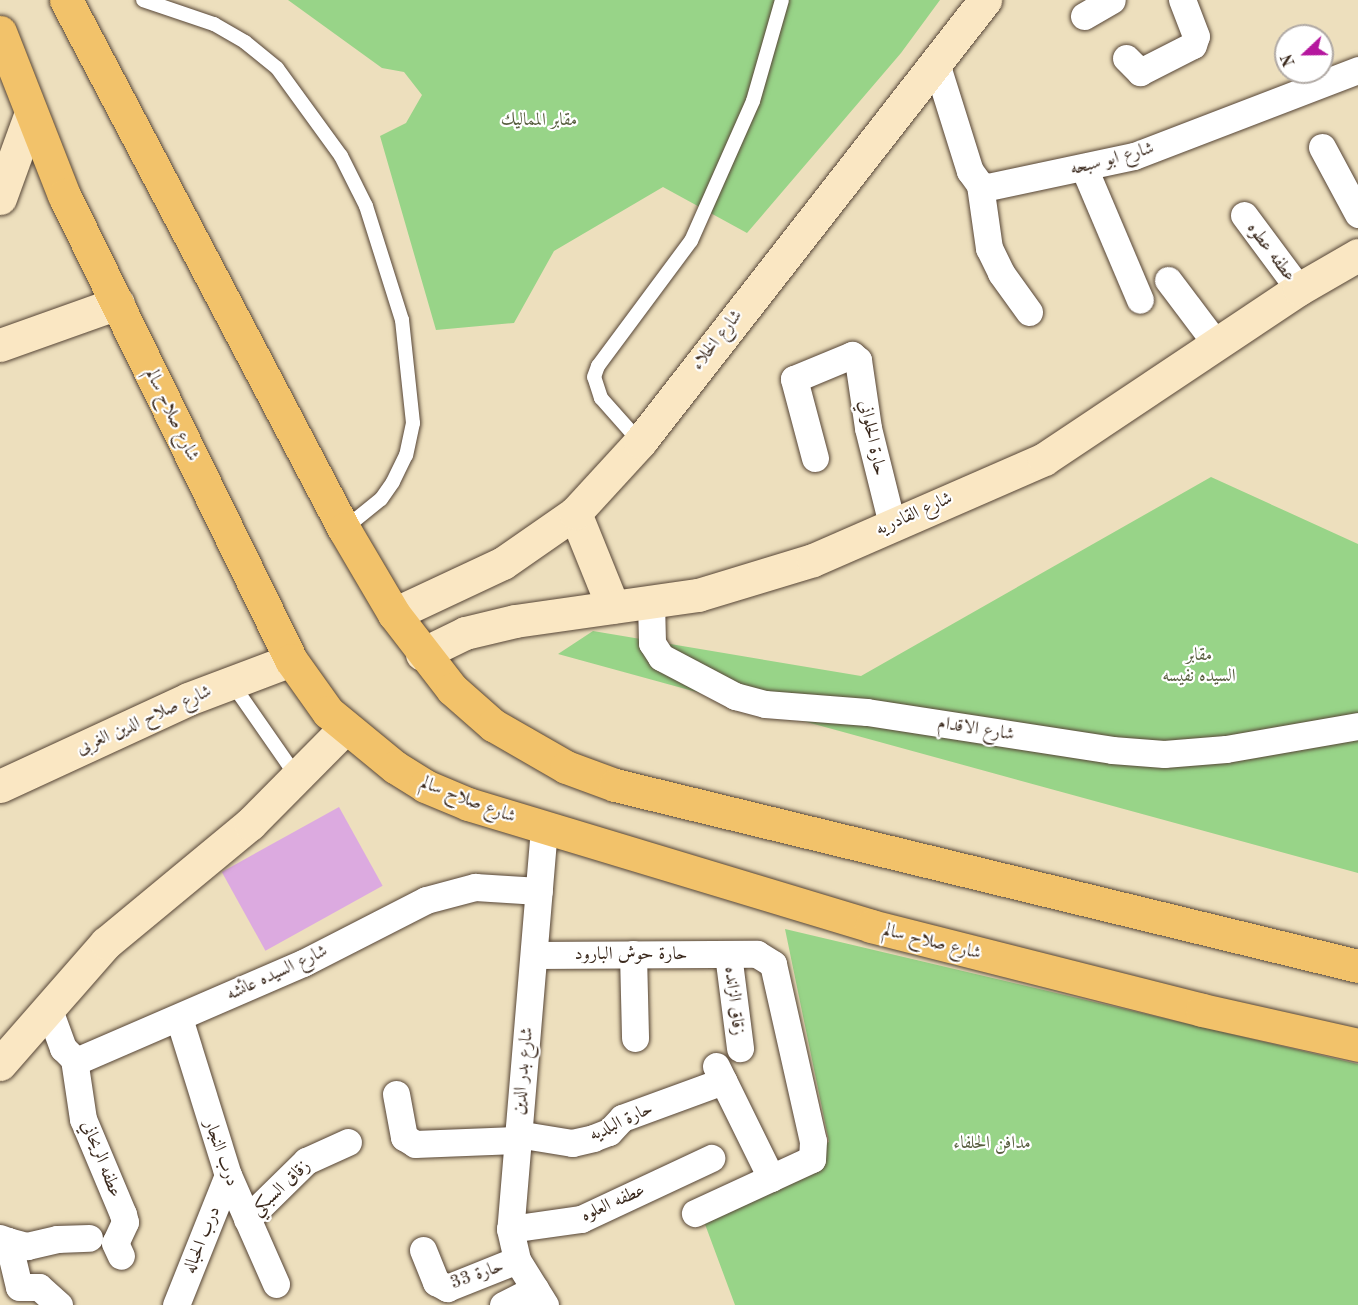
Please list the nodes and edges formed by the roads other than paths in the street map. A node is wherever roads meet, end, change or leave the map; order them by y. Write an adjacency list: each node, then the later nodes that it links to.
1 (66, 0): 31 (main road)
2 (143, 0): 31 (lane)
3 (782, 0): 27 (lane)
4 (985, 0): 10 (street, شارع الخلاء)
5 (1112, 0): 7 (street)
6 (1182, 0): 9 (street)
7 (1084, 16)
8 (0, 32): 12 (main road, شارع صلاح سالم)
9 (1126, 58)
10 (937, 66): 15 (street); 27 (street, شارع الخلاء)
11 (1358, 70): 14 (street, شارع ابو سبحه)
12 (31, 112): 16 (street); 23 (main road, شارع صلاح سالم)
13 (1323, 147): 17 (street)
14 (1084, 168): 15 (street, شارع ابو سبحه); 22 (street)
15 (980, 184): 24 (street)
16 (0, 198)
17 (1358, 214)
18 (1244, 215): 21 (street, عطفه عطوه)
19 (1358, 255): 21 (street, شارع القادريه)
20 (1168, 280): 26 (street)
21 (1299, 289): 26 (street, شارع القادريه)
22 (1140, 300)
23 (118, 303): 25 (street); 36 (main road, شارع صلاح سالم)
24 (1029, 312)
25 (0, 345)
26 (1217, 345): 30 (street, شارع القادريه)
27 (640, 442): 29 (street, شارع الخلاء)
28 (815, 458): 30 (street, حارة الحلواني)
29 (575, 513): 33 (street); 34 (street, شارع الخلاء)
30 (892, 524): 32 (street, شارع القادريه)
31 (344, 529): 34 (main road)
32 (651, 601): 33 (street, شارع القادريه); 38 (street, شارع الاقدام)
33 (613, 607): 35 (street, شارع القادريه)
34 (394, 614): 35 (main road)
35 (422, 654): 47 (main road)
36 (291, 660): 37 (street, شارع صلاح الدين الغربى); 39 (main road, شارع صلاح سالم)
37 (231, 682): 40 (lane); 41 (street, شارع صلاح الدين الغربى)
38 (1358, 726)
39 (346, 727): 40 (street); 42 (main road, شارع صلاح سالم)
40 (297, 777): 48 (street)
41 (0, 786)
42 (544, 828): 43 (street, شارع بدر الدين); 51 (main road, شارع صلاح سالم)
43 (539, 891): 46 (street, شارع بدر الدين); 49 (street, شارع السيده عائشه)
44 (633, 954): 45 (street, حارة حوش البارود); 46 (street, حارة حوش البارود); 50 (street)
45 (728, 954): 52 (street, زقاق الزانده); 60 (street, حارة حوش البارود)
46 (534, 955): 56 (street, شارع بدر الدين)
47 (1358, 966)
48 (48, 1007): 53 (street); 54 (street)
49 (180, 1018): 53 (street, شارع السيده عائشه); 59 (street, درب النجار)
50 (635, 1038)
51 (1358, 1045)
52 (740, 1048)
53 (74, 1059): 67 (street, عطفه الريحاني)
54 (0, 1064)
55 (396, 1094): 56 (street, حارة البلديه)
56 (516, 1137): 60 (street, حارة البلديه); 63 (street, شارع بدر الدين)
57 (348, 1142): 62 (street, زقاق السبكي)
58 (711, 1158): 63 (street, عطفه العلوه)
59 (228, 1175): 62 (street, درب النجار); 72 (street, درب الحباله)
60 (771, 1178): 61 (street, حارة حوش البارود)
61 (695, 1213)
62 (246, 1219): 69 (street, درب النجار)
63 (510, 1229): 68 (street, شارع بدر الدين)
64 (89, 1238): 65 (street)
65 (4, 1240): 71 (street)
66 (423, 1250): 68 (street, حارة 33)
67 (121, 1256)
68 (517, 1260): 70 (street, شارع بدر الدين)
69 (276, 1284)
70 (540, 1297): 73 (street)
71 (59, 1305)
72 (176, 1305)
73 (503, 1305)

